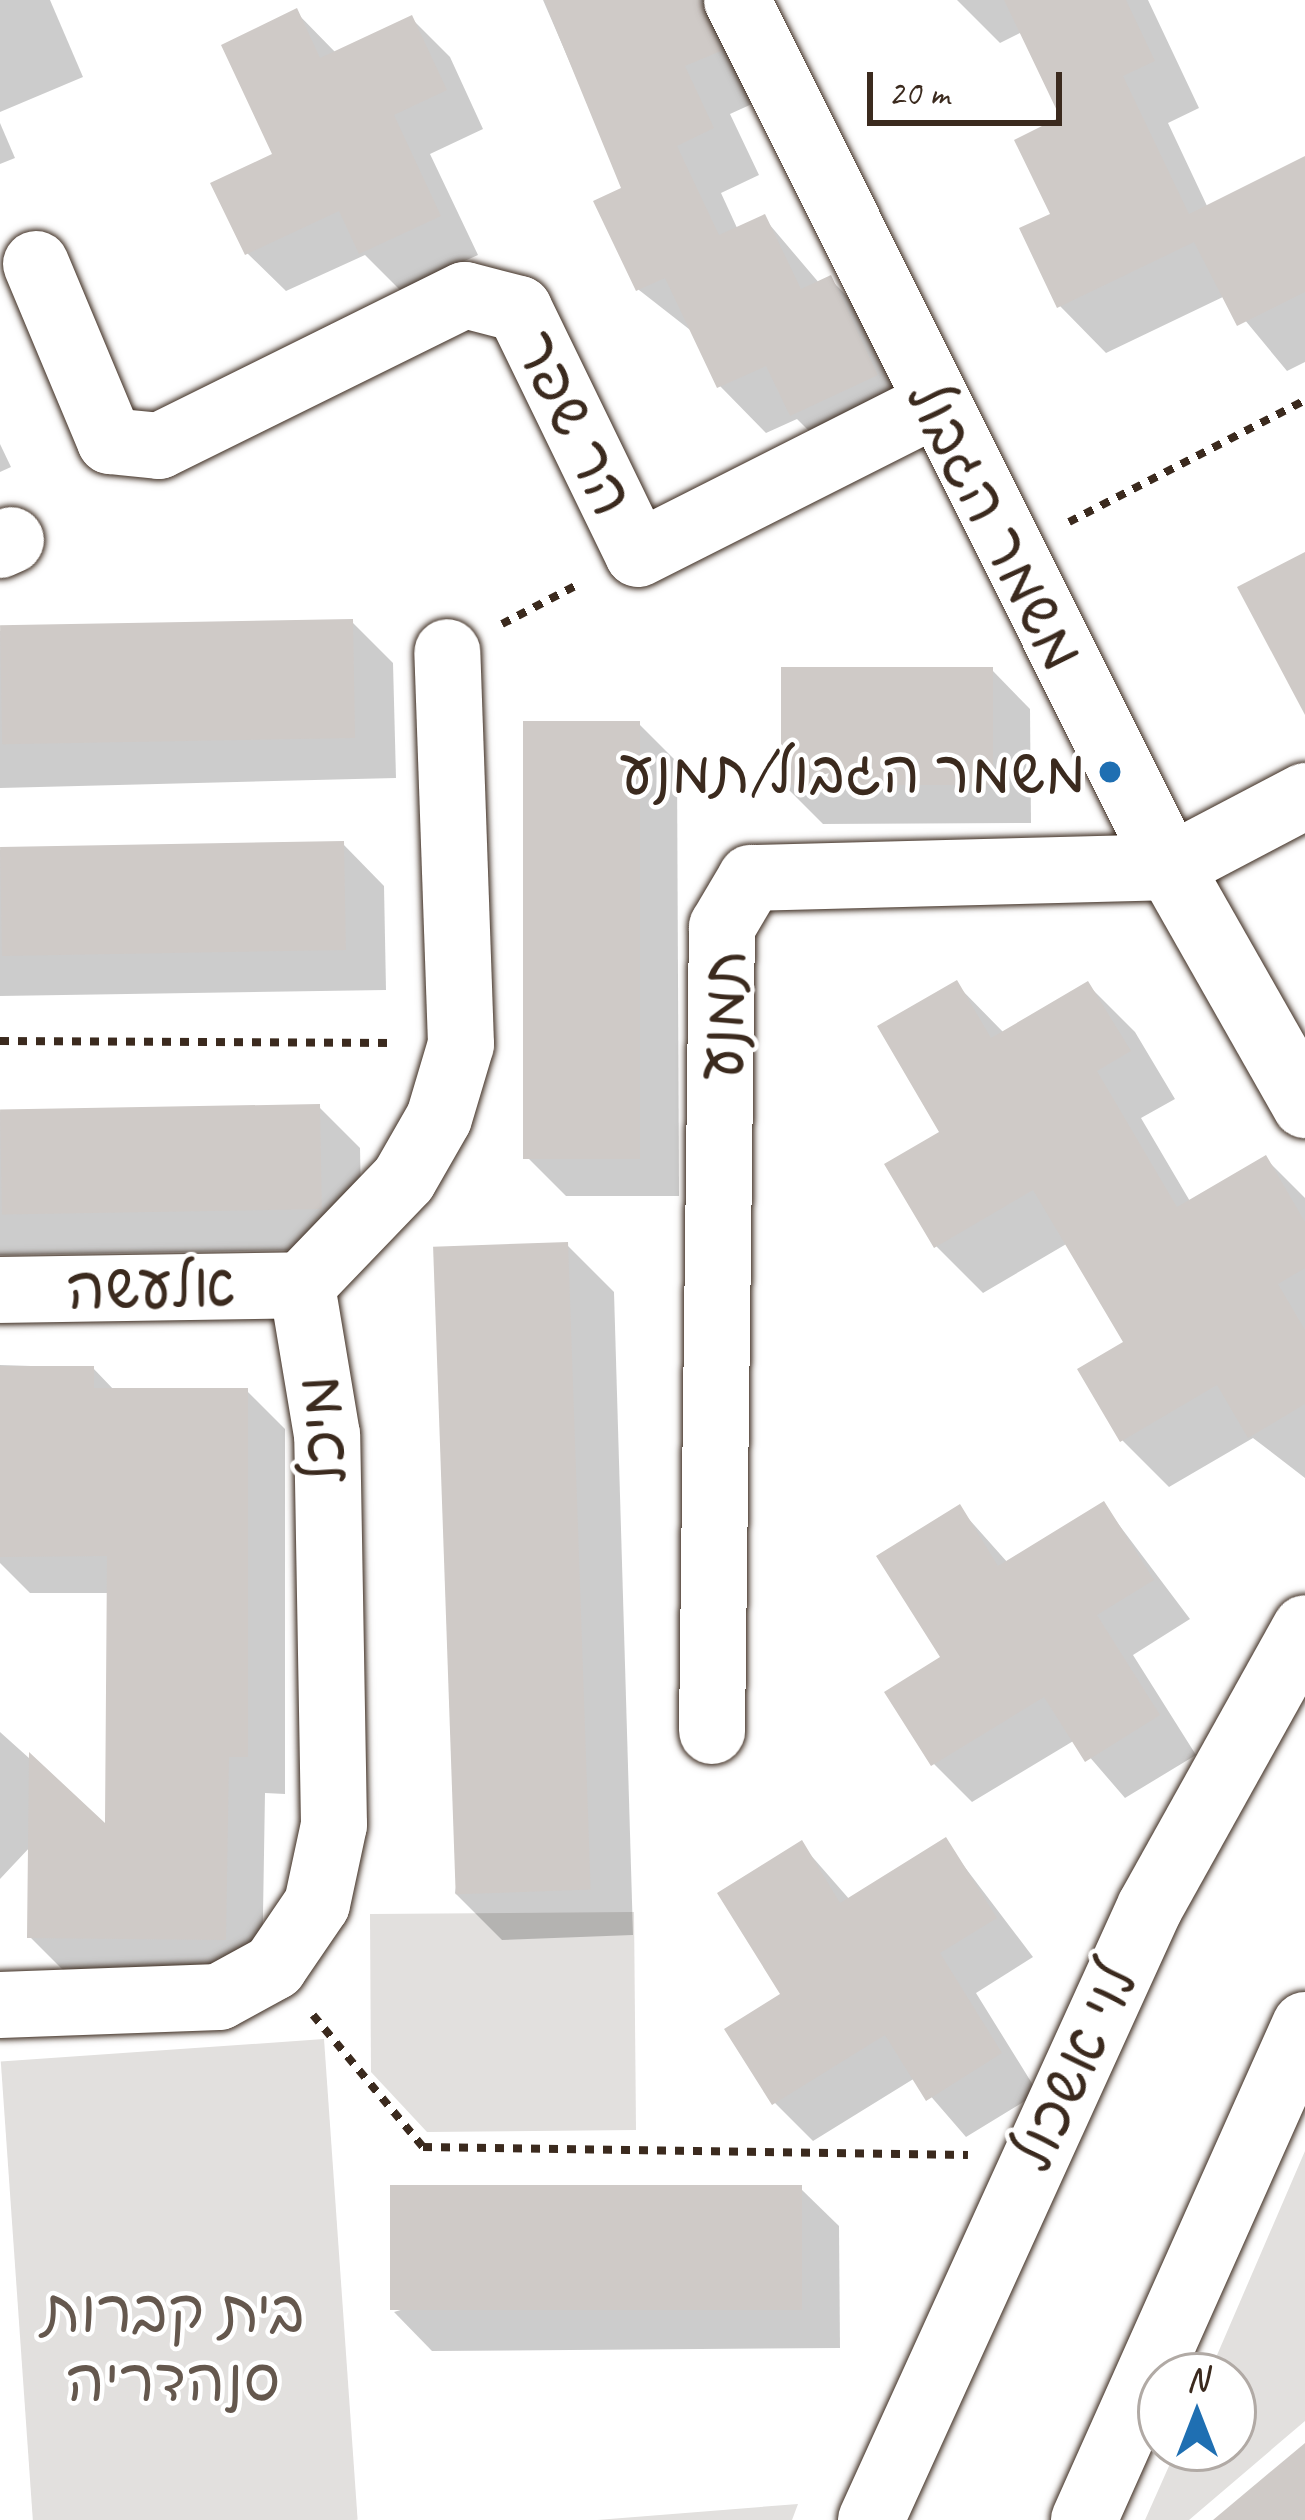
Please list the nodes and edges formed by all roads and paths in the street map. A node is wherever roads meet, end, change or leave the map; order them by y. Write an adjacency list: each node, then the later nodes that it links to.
1 (736, 0): 4 (street, משמר הגבול)
2 (36, 265): 6 (street, הר שפר)
3 (1305, 400): 5 (path)
4 (933, 406): 5 (street, משמר הגבול); 6 (street, הר שפר)
5 (1010, 553): 9 (street, משמר הגבול)
6 (638, 554): 7 (path)
7 (447, 652): 11 (street)
8 (1305, 796): 9 (street, תמנע)
9 (1170, 867): 12 (street, משמר הגבול); 16 (street, תמנע)
10 (0, 1041): 11 (path)
11 (460, 1044): 13 (street)
12 (1305, 1105)
13 (302, 1285): 14 (street, אלעשה); 17 (street, מיכל)
14 (0, 1289)
15 (1305, 1628): 20 (street, לוי אשכול)
16 (712, 1732)
17 (274, 1967): 18 (street, מיכל); 20 (path)
18 (0, 2005)
19 (1305, 2025): 22 (street)
20 (1030, 2156): 21 (street, לוי אשכול)
21 (871, 2520)
22 (1084, 2520)

